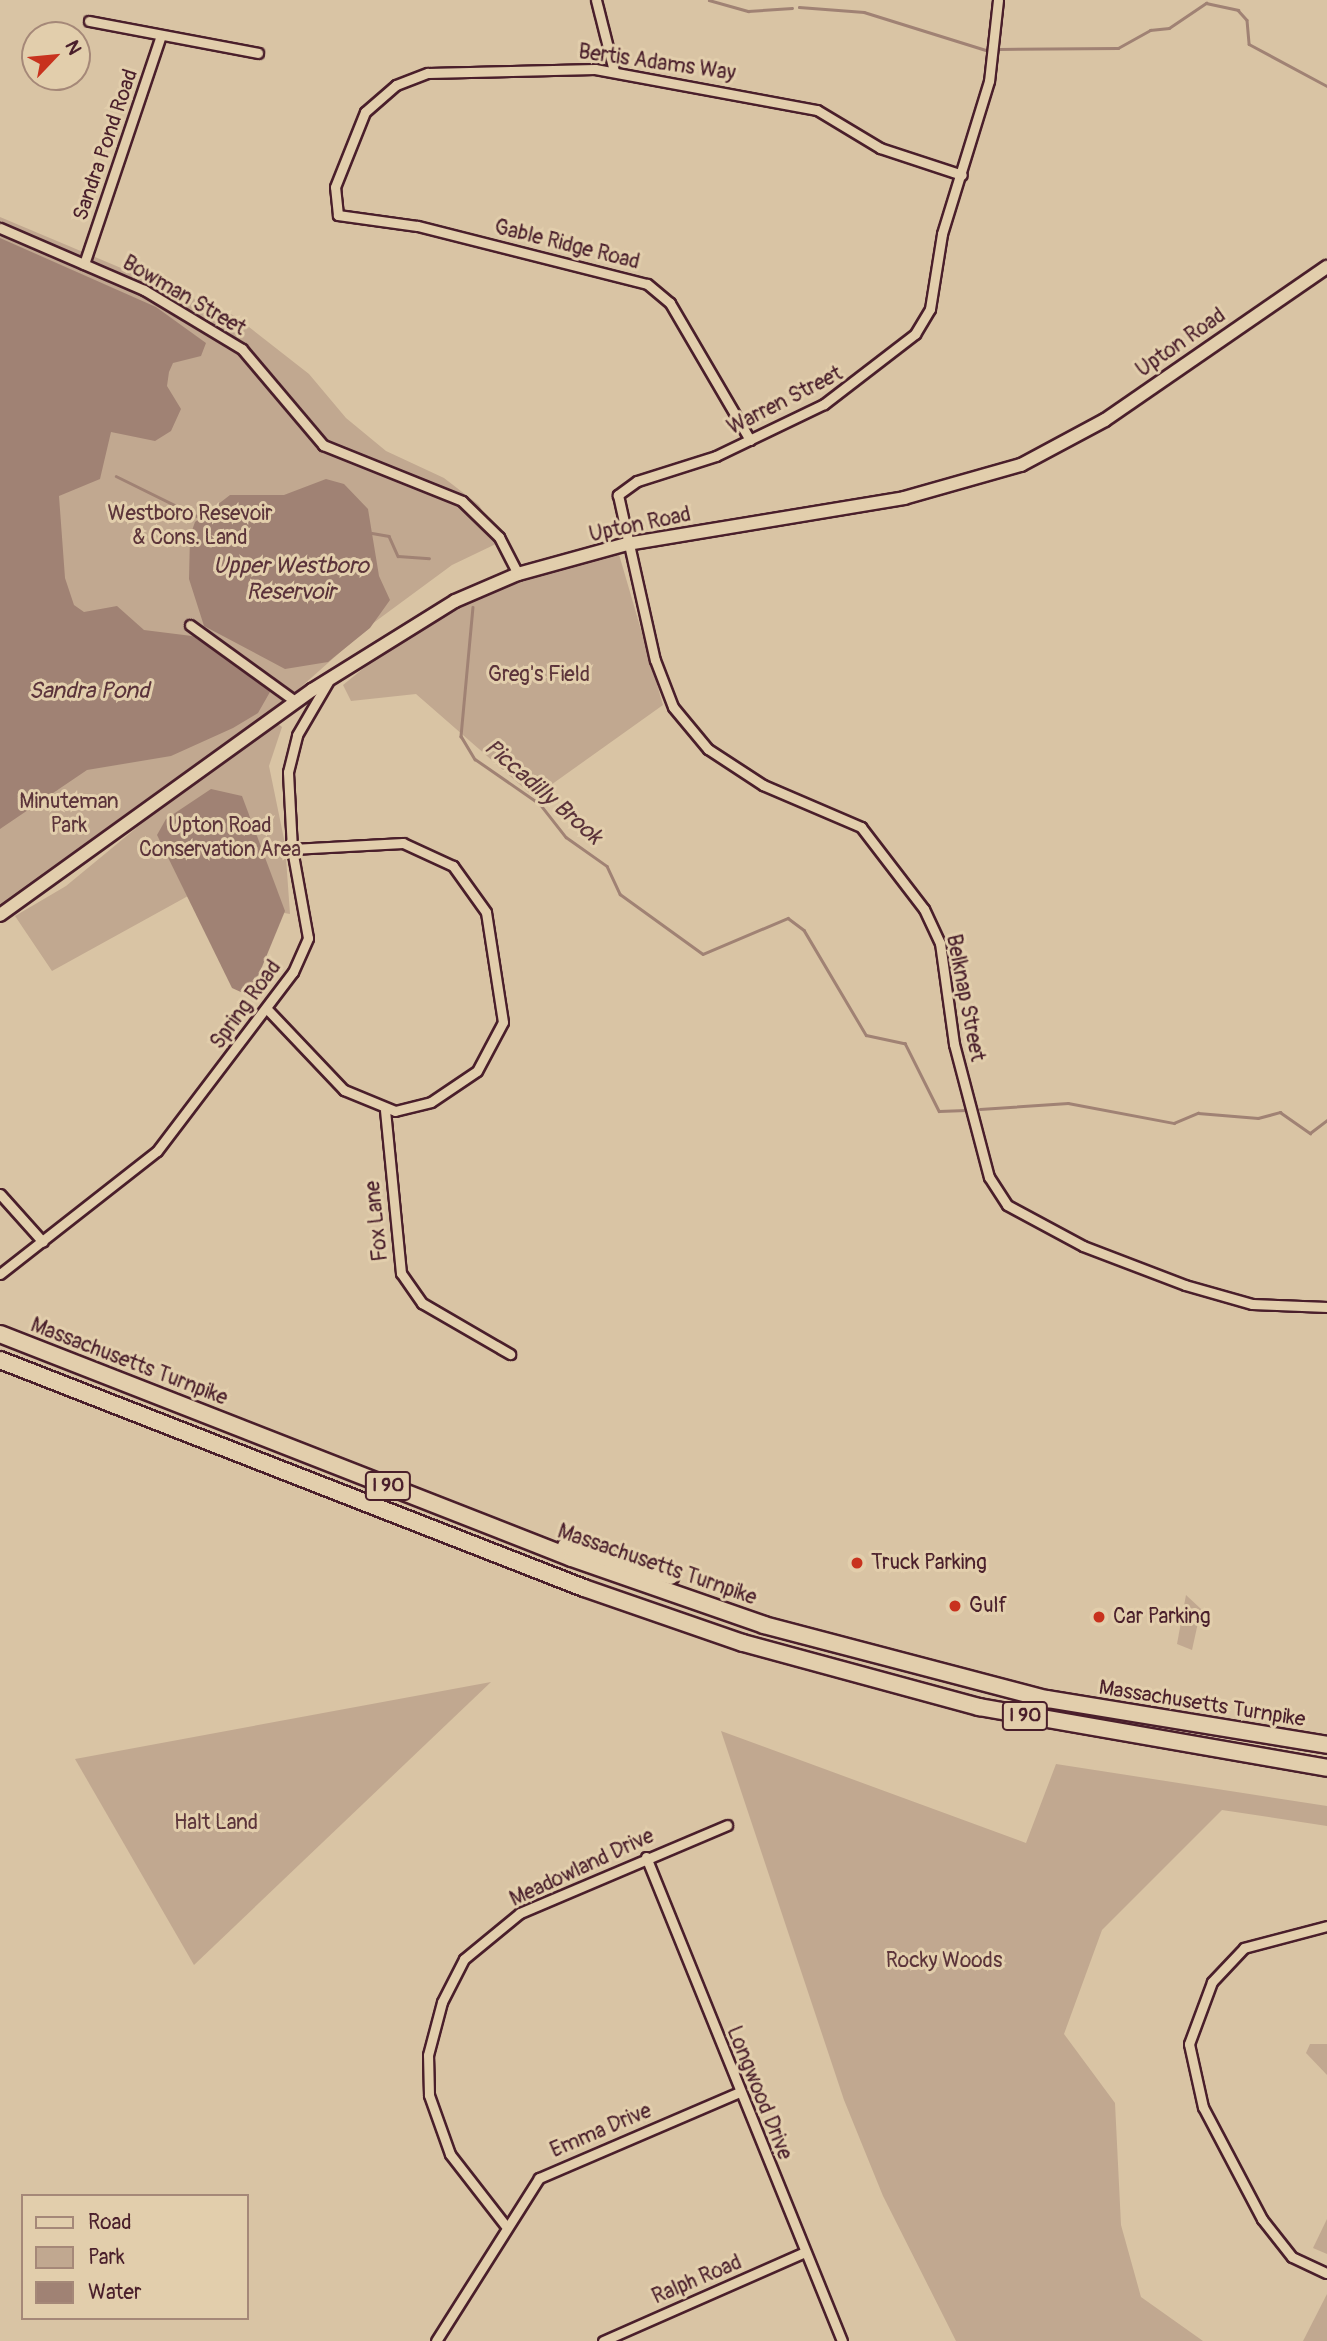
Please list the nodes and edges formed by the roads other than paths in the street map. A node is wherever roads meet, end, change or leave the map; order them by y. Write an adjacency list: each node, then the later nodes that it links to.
1 (596, 0): 6 (street)
2 (998, 0): 7 (street, Warren Street)
3 (91, 21): 4 (street)
4 (160, 38): 5 (street); 10 (street, Sandra Pond Road)
5 (258, 53)
6 (614, 71): 7 (street, Bertis Adams Way); 8 (street, Bertis Adams Way)
7 (962, 175): 12 (street, Warren Street)
8 (337, 213): 12 (street, Gable Ridge Road)
9 (0, 228): 10 (street, Bowman Street)
10 (84, 264): 14 (street, Bowman Street)
11 (1327, 267): 13 (main road, Upton Road)
12 (750, 440): 13 (street, Warren Street)
13 (627, 544): 14 (main road, Upton Road); 25 (street, Belknap Street)
14 (518, 573): 16 (main road, Upton Road)
15 (190, 625): 17 (street)
16 (335, 674): 17 (main road, Upton Road); 18 (street, Spring Road)
17 (295, 701): 19 (main road, Upton Road)
18 (292, 849): 20 (street, Spring Road); 21 (street)
19 (0, 915)
20 (267, 1009): 21 (street); 23 (street, Spring Road)
21 (385, 1110): 27 (street, Fox Lane)
22 (0, 1194): 23 (street)
23 (43, 1242): 24 (street, Spring Road)
24 (0, 1274)
25 (1327, 1307)
26 (0, 1334): 29 (highway, Massachusetts Turnpike / I 90)
27 (510, 1354)
28 (0, 1360): 32 (highway, Massachusetts Turnpike / I 90)
29 (482, 1523): 30 (highway); 31 (highway, Massachusetts Turnpike / I 90)
30 (671, 1576)
31 (1327, 1745)
32 (1327, 1768)
33 (727, 1825): 34 (street, Meadowland Drive)
34 (646, 1857): 36 (street, Longwood Drive); 37 (street, Meadowland Drive)
35 (1327, 1926): 39 (street)
36 (740, 2092): 37 (street, Emma Drive); 38 (street, Longwood Drive)
37 (505, 2225): 40 (street, Emma Drive)
38 (805, 2252): 41 (street, Ralph Road); 42 (street, Longwood Drive)
39 (1327, 2273)
40 (436, 2341)
41 (603, 2341)
42 (842, 2341)

